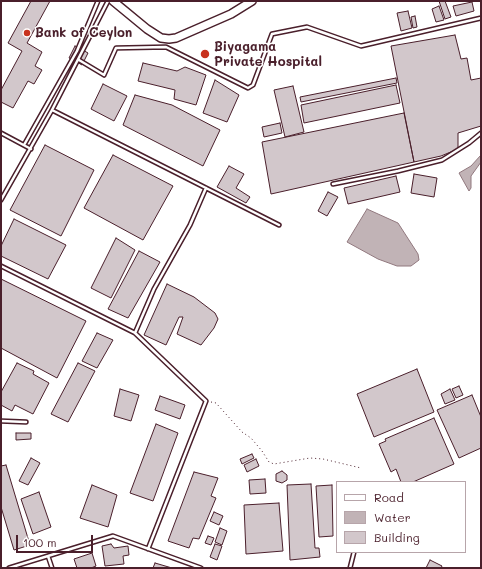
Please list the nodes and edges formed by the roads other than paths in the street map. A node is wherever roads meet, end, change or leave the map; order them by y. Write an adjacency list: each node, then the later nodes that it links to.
1 (98, 1): 10 (lane)
2 (108, 1): 6 (lane)
3 (113, 1): 4 (main road)
4 (252, 1)
5 (481, 18): 6 (lane)
6 (79, 60): 7 (lane)
7 (52, 110): 11 (lane); 13 (lane)
8 (1, 133): 10 (lane)
9 (481, 133): 12 (lane)
10 (24, 145): 11 (lane)
11 (31, 149): 14 (lane)
12 (333, 184)
13 (206, 188): 15 (lane); 17 (lane)
14 (1, 200)
15 (279, 225)
16 (1, 266): 17 (lane)
17 (135, 333): 20 (lane)
18 (1, 421): 19 (lane)
19 (26, 422)
20 (148, 549): 22 (lane); 25 (lane)
21 (354, 553): 26 (lane)
22 (48, 556): 23 (lane); 24 (lane)
23 (9, 568)
24 (52, 568)
25 (201, 568)
26 (350, 568)

